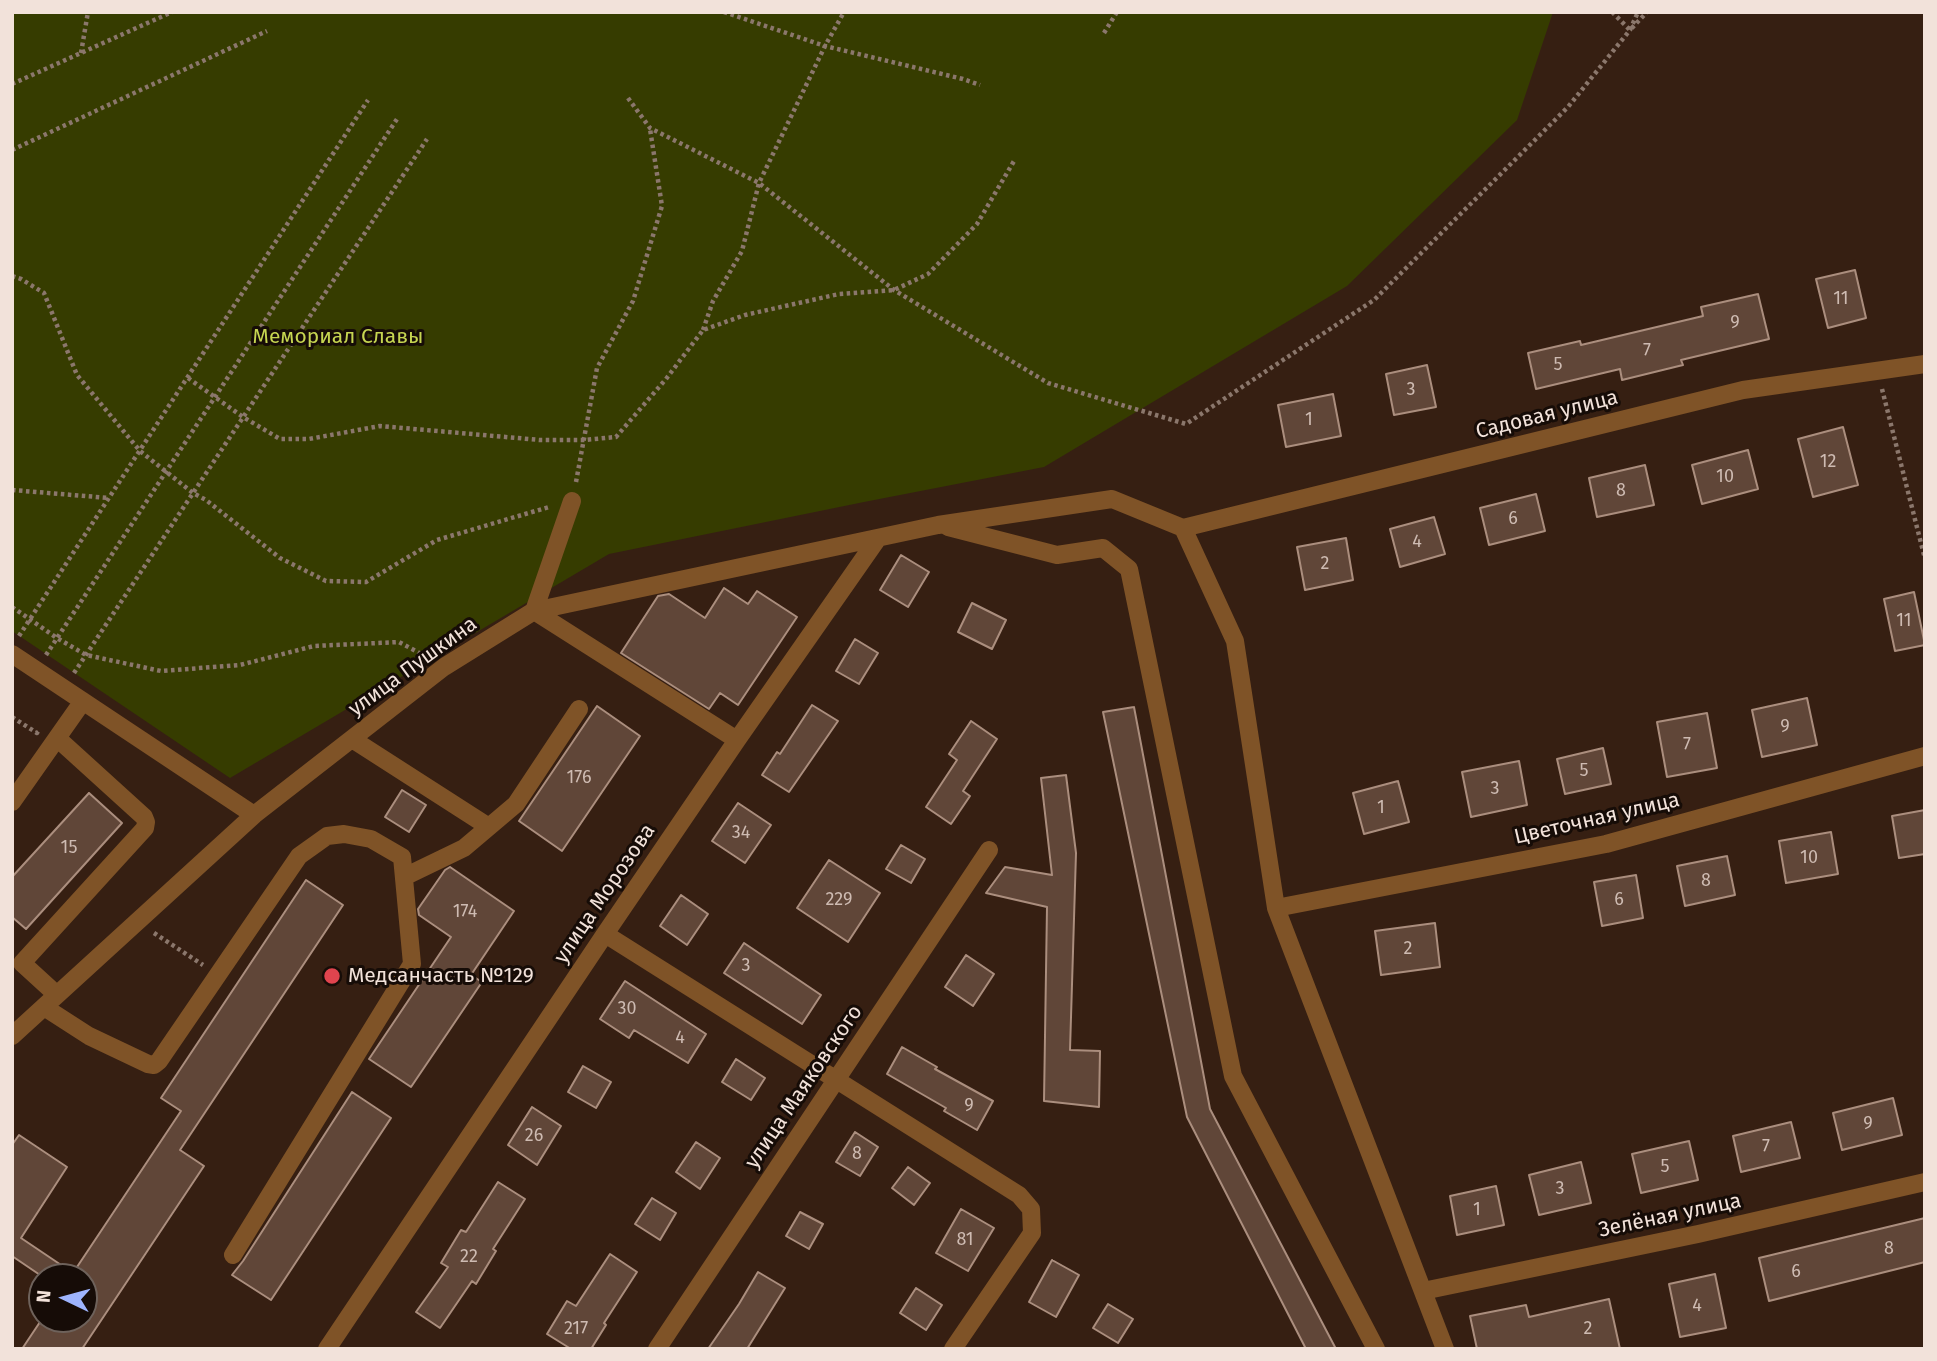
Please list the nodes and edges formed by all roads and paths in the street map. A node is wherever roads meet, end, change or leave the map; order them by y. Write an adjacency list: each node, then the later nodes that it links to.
1 (88, 12): 13 (path)
2 (172, 12): 13 (path)
3 (724, 12): 12 (path)
4 (844, 12): 12 (path)
5 (1117, 12): 11 (path)
6 (1612, 12): 9 (path)
7 (1638, 12): 9 (path)
8 (1647, 12): 9 (path)
9 (1630, 30): 25 (path)
10 (267, 32): 21 (path)
11 (1104, 33)
12 (825, 46): 15 (path); 23 (path)
13 (81, 53): 14 (path)
14 (12, 84)
15 (980, 85)
16 (628, 98): 19 (path)
17 (368, 100): 29 (path)
18 (397, 119): 30 (path)
19 (650, 128): 23 (path); 32 (path)
20 (427, 139): 31 (path)
21 (12, 150)
22 (1014, 161): 25 (path)
23 (759, 183): 25 (path); 26 (path)
24 (12, 276): 33 (path)
25 (894, 290): 26 (path)
26 (703, 330): 32 (path)
27 (1925, 364): 28 (street, Садовая улица)
28 (1878, 371): 40 (street, Садовая улица); 42 (path)
29 (188, 378): 30 (path); 33 (path)
30 (215, 397): 31 (path); 34 (path)
31 (243, 417): 32 (path); 36 (path)
32 (584, 440): 38 (path)
33 (140, 450): 34 (path); 37 (path)
34 (167, 472): 36 (path); 46 (path)
35 (12, 490): 37 (path)
36 (193, 493): 38 (path); 48 (path)
37 (109, 498): 45 (path)
38 (572, 501): 44 (street)
39 (938, 525): 40 (street, улица Пушкина); 41 (street, улица Пушкина); 79 (street)
40 (1183, 528): 65 (street)
41 (878, 538): 44 (street, улица Пушкина); 58 (street, улица Морозова)
42 (1925, 559)
43 (12, 607): 45 (path)
44 (534, 611): 49 (street, улица Пушкина); 58 (street)
45 (30, 619): 46 (path); 47 (path)
46 (57, 638): 48 (path); 50 (path)
47 (15, 646): 50 (street)
48 (86, 655): 49 (path); 51 (path)
49 (444, 667): 57 (street, улица Пушкина)
50 (36, 670): 51 (street)
51 (64, 688): 52 (street)
52 (83, 701): 56 (street); 61 (street)
53 (579, 709): 62 (street)
54 (12, 717): 55 (path)
55 (43, 722)
56 (57, 738): 60 (street); 68 (street)
57 (352, 739): 61 (street, улица Пушкина); 62 (street)
58 (737, 740): 66 (street, улица Морозова)
59 (1925, 756): 65 (street, Цветочная улица)
60 (12, 802)
61 (254, 815): 70 (street, улица Пушкина)
62 (489, 827): 64 (street)
63 (989, 850): 72 (street, улица Маяковского)
64 (404, 877): 69 (street); 74 (street)
65 (1276, 908): 75 (street)
66 (605, 934): 72 (street); 76 (street, улица Морозова)
67 (173, 945): 69 (path)
68 (17, 959): 70 (street)
69 (218, 975): 70 (street)
70 (51, 1001): 71 (street, улица Пушкина)
71 (12, 1036)
72 (835, 1081): 77 (street, улица Маяковского); 78 (street)
73 (1925, 1182): 75 (street, Зелёная улица)
74 (233, 1255)
75 (1423, 1291): 80 (street)
76 (327, 1349)
77 (657, 1349)
78 (953, 1349)
79 (1376, 1349)
80 (1444, 1349)

